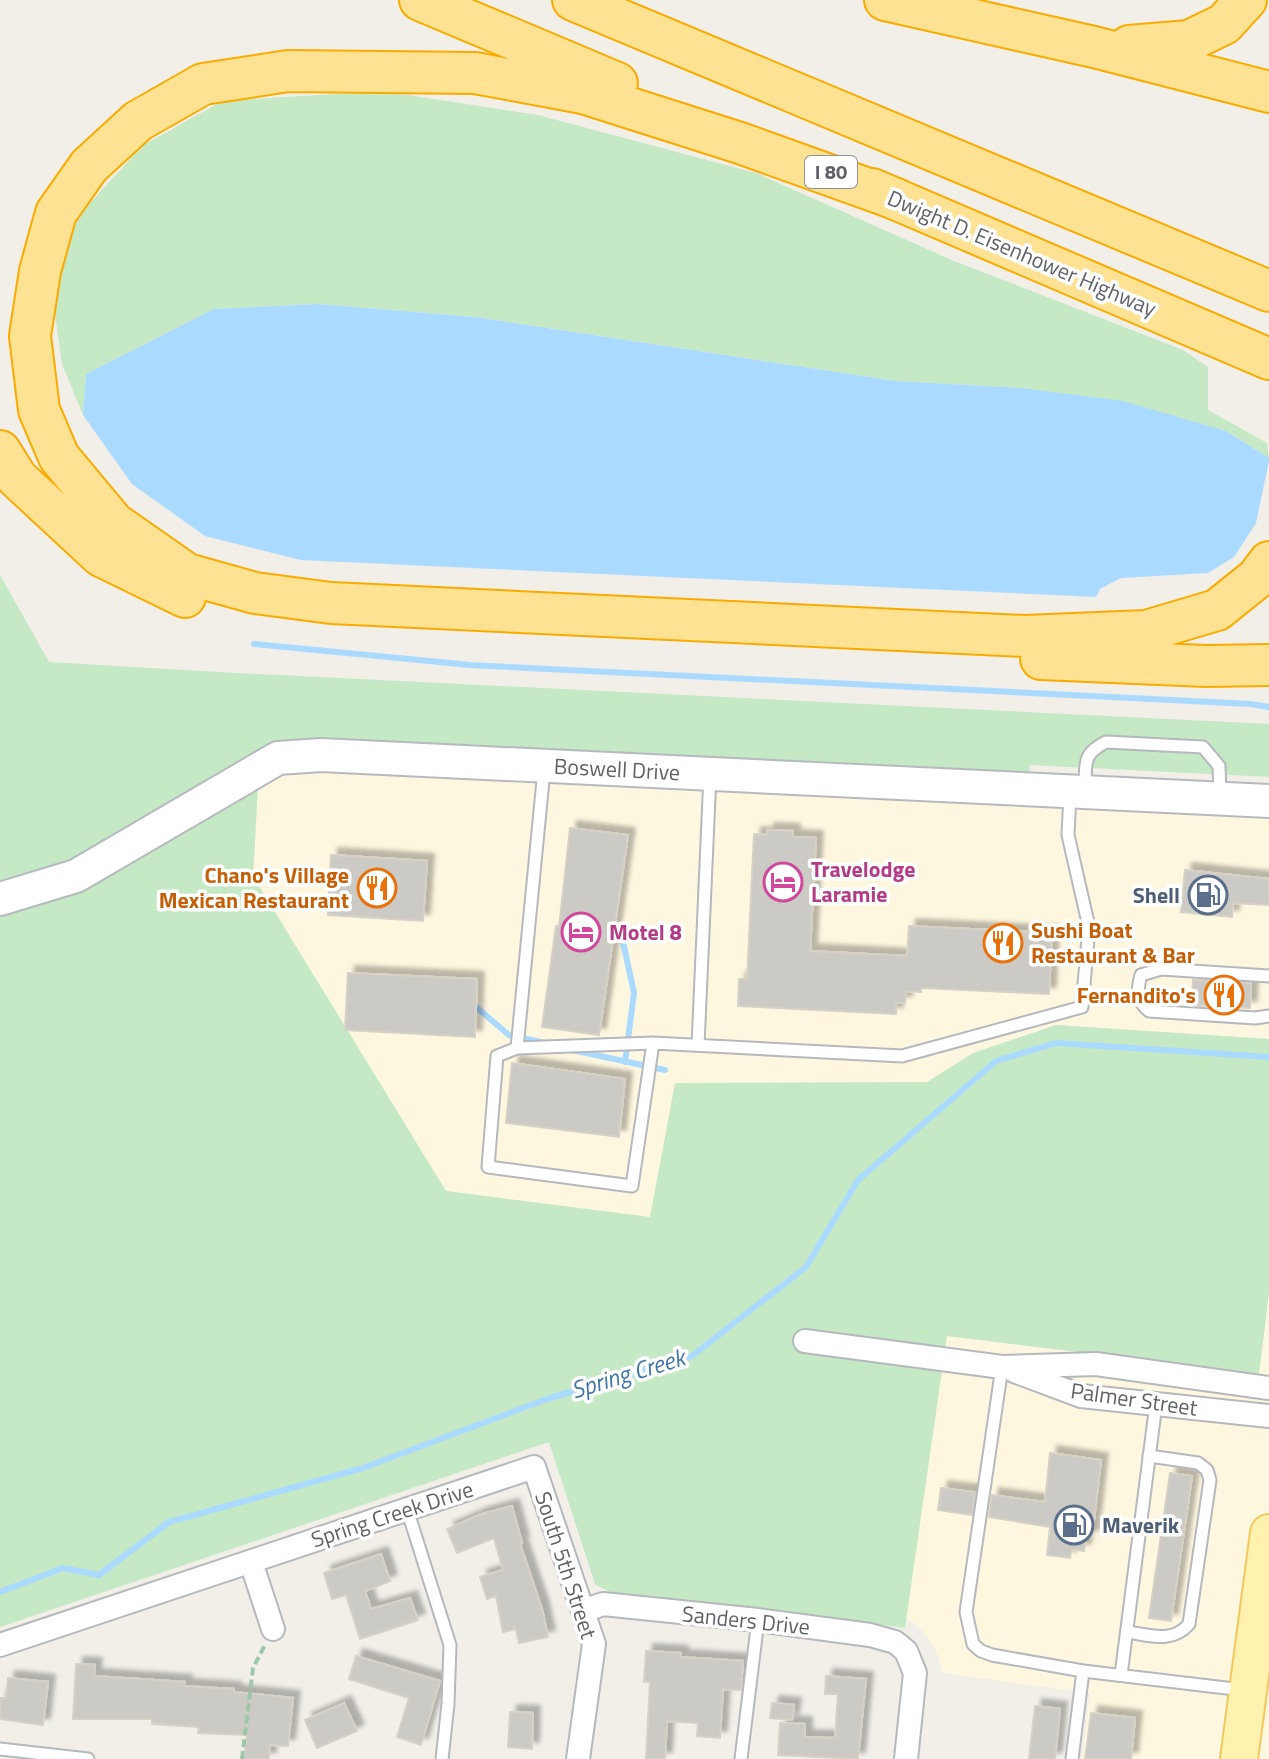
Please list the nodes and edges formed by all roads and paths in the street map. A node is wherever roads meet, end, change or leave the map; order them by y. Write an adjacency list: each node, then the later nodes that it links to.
1 (420, 0): 7 (highway, Dwight D. Eisenhower Highway / I 80)
2 (573, 0): 8 (highway)
3 (885, 0): 5 (highway)
4 (1246, 0): 5 (highway)
5 (1094, 47): 6 (highway)
6 (1269, 92)
7 (896, 199): 9 (highway, Dwight D. Eisenhower Highway / I 80); 12 (highway)
8 (1253, 284)
9 (1255, 353)
10 (0, 451): 14 (highway)
11 (1269, 562): 12 (highway)
12 (1025, 636): 13 (highway)
13 (1269, 654)
14 (1269, 665)
15 (545, 766): 16 (street, Boswell Drive); 20 (street, Boswell Drive); 25 (lane)
16 (710, 774): 17 (street, Boswell Drive); 24 (lane)
17 (1078, 792): 18 (street, Boswell Drive); 18 (lane); 24 (lane)
18 (1221, 799): 19 (street, Boswell Drive)
19 (1269, 801)
20 (0, 899)
21 (1269, 976): 22 (lane)
22 (1269, 1016)
23 (653, 1043): 24 (lane); 25 (lane); 25 (lane)
24 (698, 1045)
25 (517, 1048)
26 (805, 1341): 27 (street, Palmer Street)
27 (1002, 1367): 28 (street, Palmer Street); 29 (street, Palmer Street); 41 (lane)
28 (1269, 1388)
29 (1156, 1404): 30 (street, Palmer Street); 31 (lane)
30 (1269, 1416)
31 (1149, 1456): 39 (lane); 39 (lane)
32 (534, 1467): 33 (street, Spring Creek Drive); 36 (street, South 5th Street)
33 (407, 1509): 35 (street, Spring Creek Drive); 47 (lane)
34 (1269, 1533): 43 (main road)
35 (251, 1562): 38 (street); 40 (street, Spring Creek Drive)
36 (583, 1611): 37 (street, Sanders Drive); 48 (street, South 5th Street)
37 (758, 1620): 49 (lane); 50 (street, Sanders Drive)
38 (273, 1629): 46 (path)
39 (1127, 1632): 42 (lane)
40 (0, 1645)
41 (1083, 1671): 42 (lane); 51 (lane)
42 (1121, 1675): 43 (lane)
43 (1255, 1695): 52 (main road)
44 (0, 1749): 45 (lane)
45 (88, 1759)
46 (242, 1759)
47 (442, 1759)
48 (578, 1759)
49 (741, 1759)
50 (906, 1759)
51 (1072, 1759)
52 (1239, 1759)

